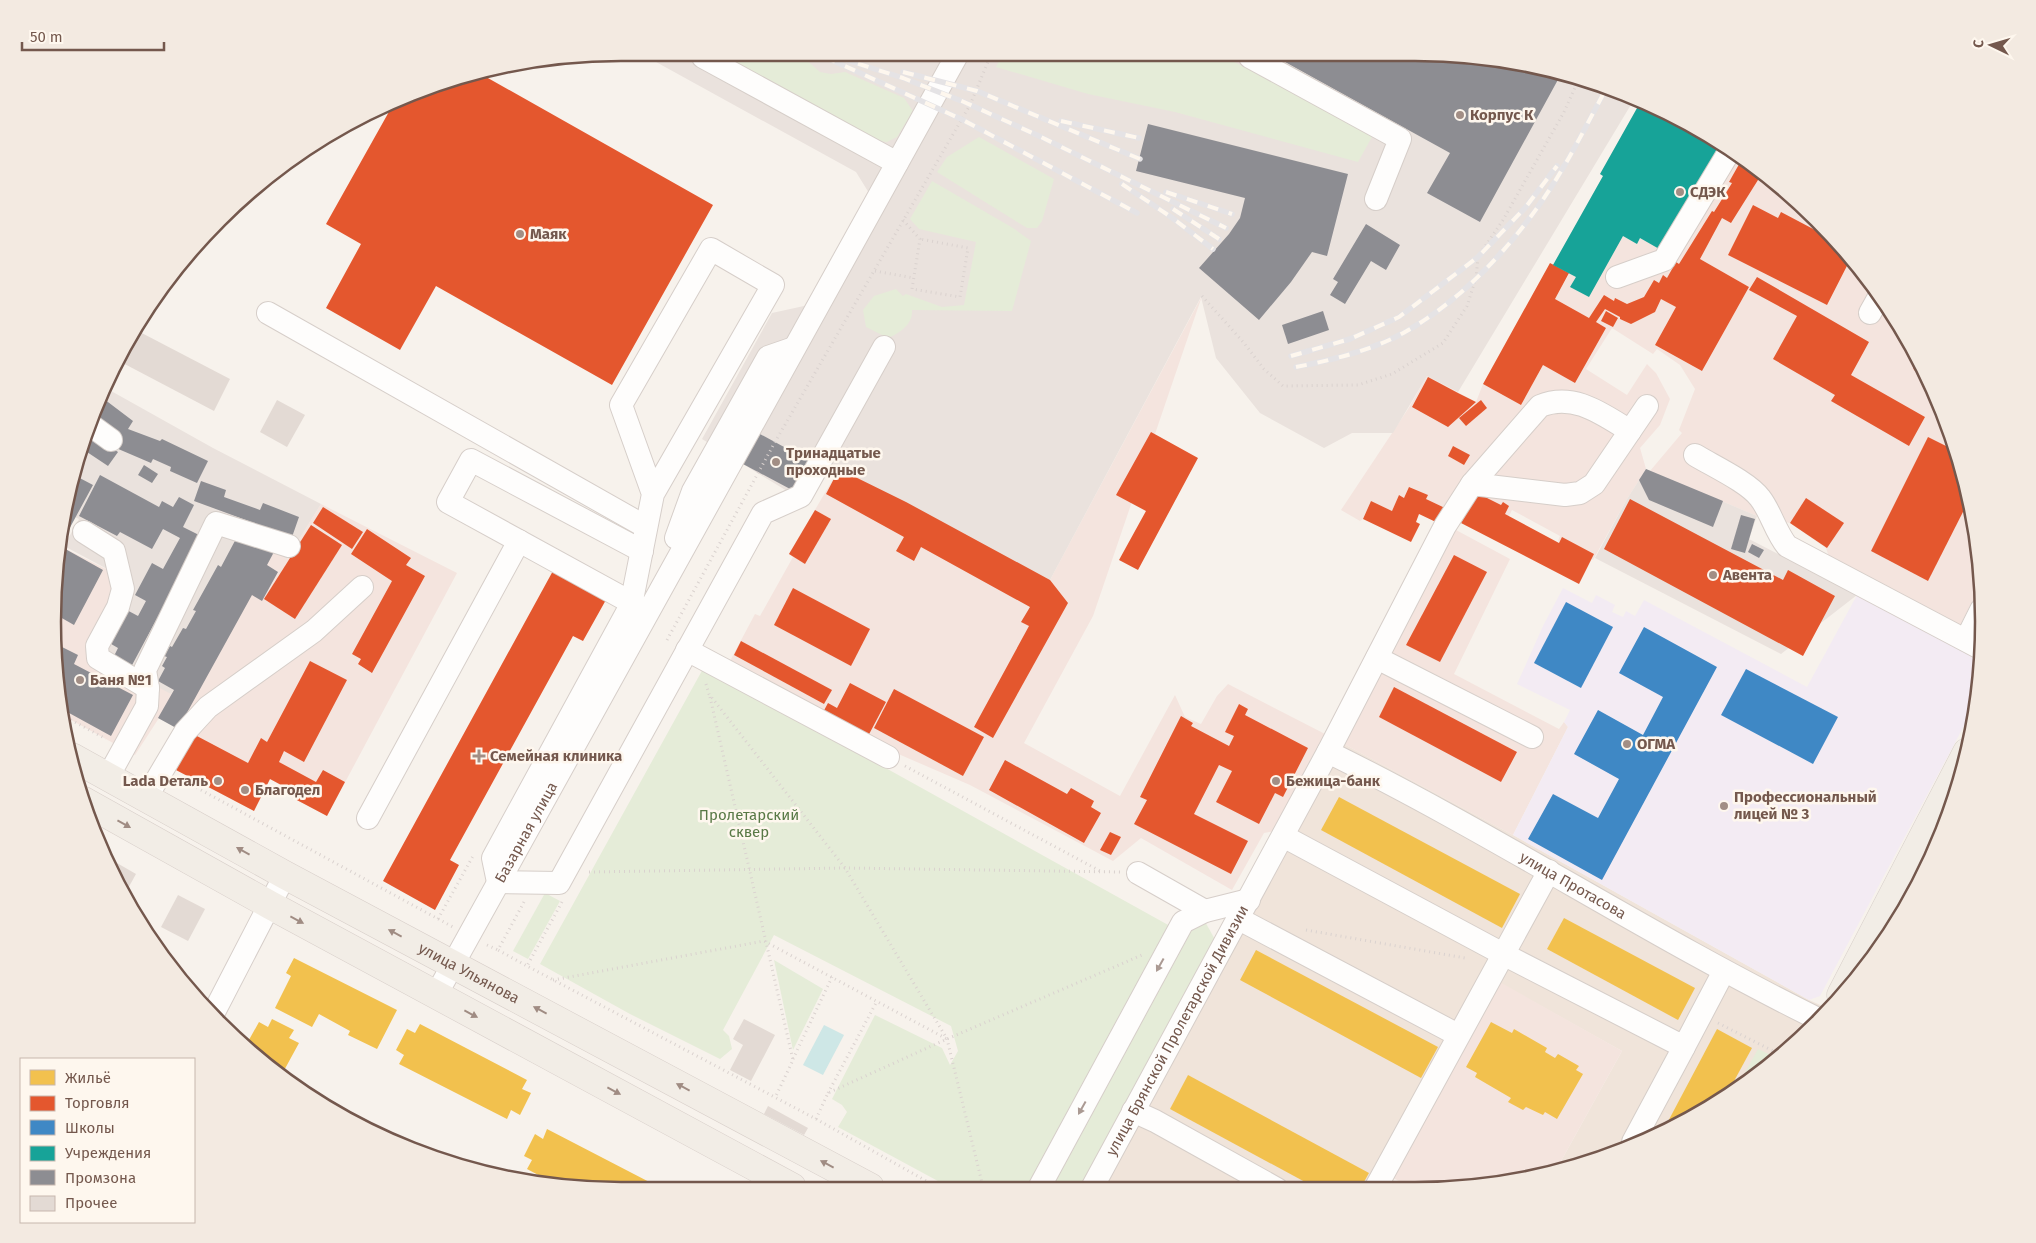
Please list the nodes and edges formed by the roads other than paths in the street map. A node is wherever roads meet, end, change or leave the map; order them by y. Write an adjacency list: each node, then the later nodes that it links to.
1 (711, 61): 5 (street)
2 (954, 61): 5 (street, Базарная улица)
3 (1257, 61): 6 (street)
4 (1726, 156): 7 (street)
5 (897, 163): 10 (street, Базарная улица)
6 (1376, 199)
7 (1617, 277)
8 (268, 313): 18 (street)
9 (884, 346): 26 (street)
10 (794, 348): 24 (street, Базарная улица); 24 (street)
11 (1647, 406): 13 (street)
12 (96, 429): 14 (street)
13 (1630, 431): 16 (street); 16 (street, улица Брянской Пролетарской Дивизии)
14 (111, 440)
15 (1695, 455): 25 (street)
16 (1472, 484): 27 (street, улица Брянской Пролетарской Дивизии)
17 (653, 494): 17 (street); 18 (street)
18 (646, 527): 22 (street)
19 (84, 532): 28 (street)
20 (519, 541): 22 (street); 24 (street); 37 (street)
21 (289, 546): 28 (street)
22 (642, 551): 24 (street)
23 (362, 587): 34 (street)
24 (640, 607): 42 (street, Базарная улица)
25 (1974, 645)
26 (694, 653): 31 (street); 42 (street)
27 (1377, 658): 29 (street); 30 (street, улица Брянской Пролетарской Дивизии)
28 (148, 688): 33 (street)
29 (1532, 737)
30 (1328, 752): 38 (street, улица Брянской Пролетарской Дивизии); 39 (street, улица Протасова)
31 (888, 757)
32 (79, 761): 33 (main road, улица Ульянова)
33 (108, 777): 34 (main road, улица Ульянова)
34 (146, 798): 41 (main road, улица Ульянова, one-way to 34)
35 (92, 806): 43 (main road, one-way to 43)
36 (1943, 806): 48 (main road)
37 (368, 818)
38 (1283, 836): 44 (street, улица Брянской Пролетарской Дивизии); 46 (street)
39 (1549, 871): 46 (street); 49 (street, улица Протасова)
40 (1138, 873): 45 (street)
41 (285, 875): 43 (street); 47 (main road, улица Ульянова, one-way to 41)
42 (498, 882): 47 (street, Базарная улица)
43 (270, 905): 50 (main road, one-way to 50); 51 (street)
44 (1244, 910): 45 (street, улица Брянской Пролетарской Дивизии); 53 (street); 55 (street, улица Брянской Пролетарской Дивизии)
45 (1205, 911): 59 (street, улица Брянской Пролетарской Дивизии, one-way to 59)
46 (1500, 958): 53 (street); 54 (street)
47 (454, 964): 50 (street, Базарная улица); 58 (main road, улица Ульянова, one-way to 47)
48 (1857, 965)
49 (1724, 971): 52 (street, улица Протасова); 54 (street)
50 (436, 995): 57 (main road, one-way to 57)
51 (216, 1008)
52 (1813, 1016)
53 (1458, 1035): 62 (street)
54 (1684, 1047): 56 (street)
55 (1133, 1111): 60 (street, улица Брянской Пролетарской Дивизии); 61 (street)
56 (1636, 1136)
57 (783, 1182)
58 (861, 1182)
59 (1042, 1182)
60 (1095, 1182)
61 (1266, 1182)
62 (1379, 1182)

